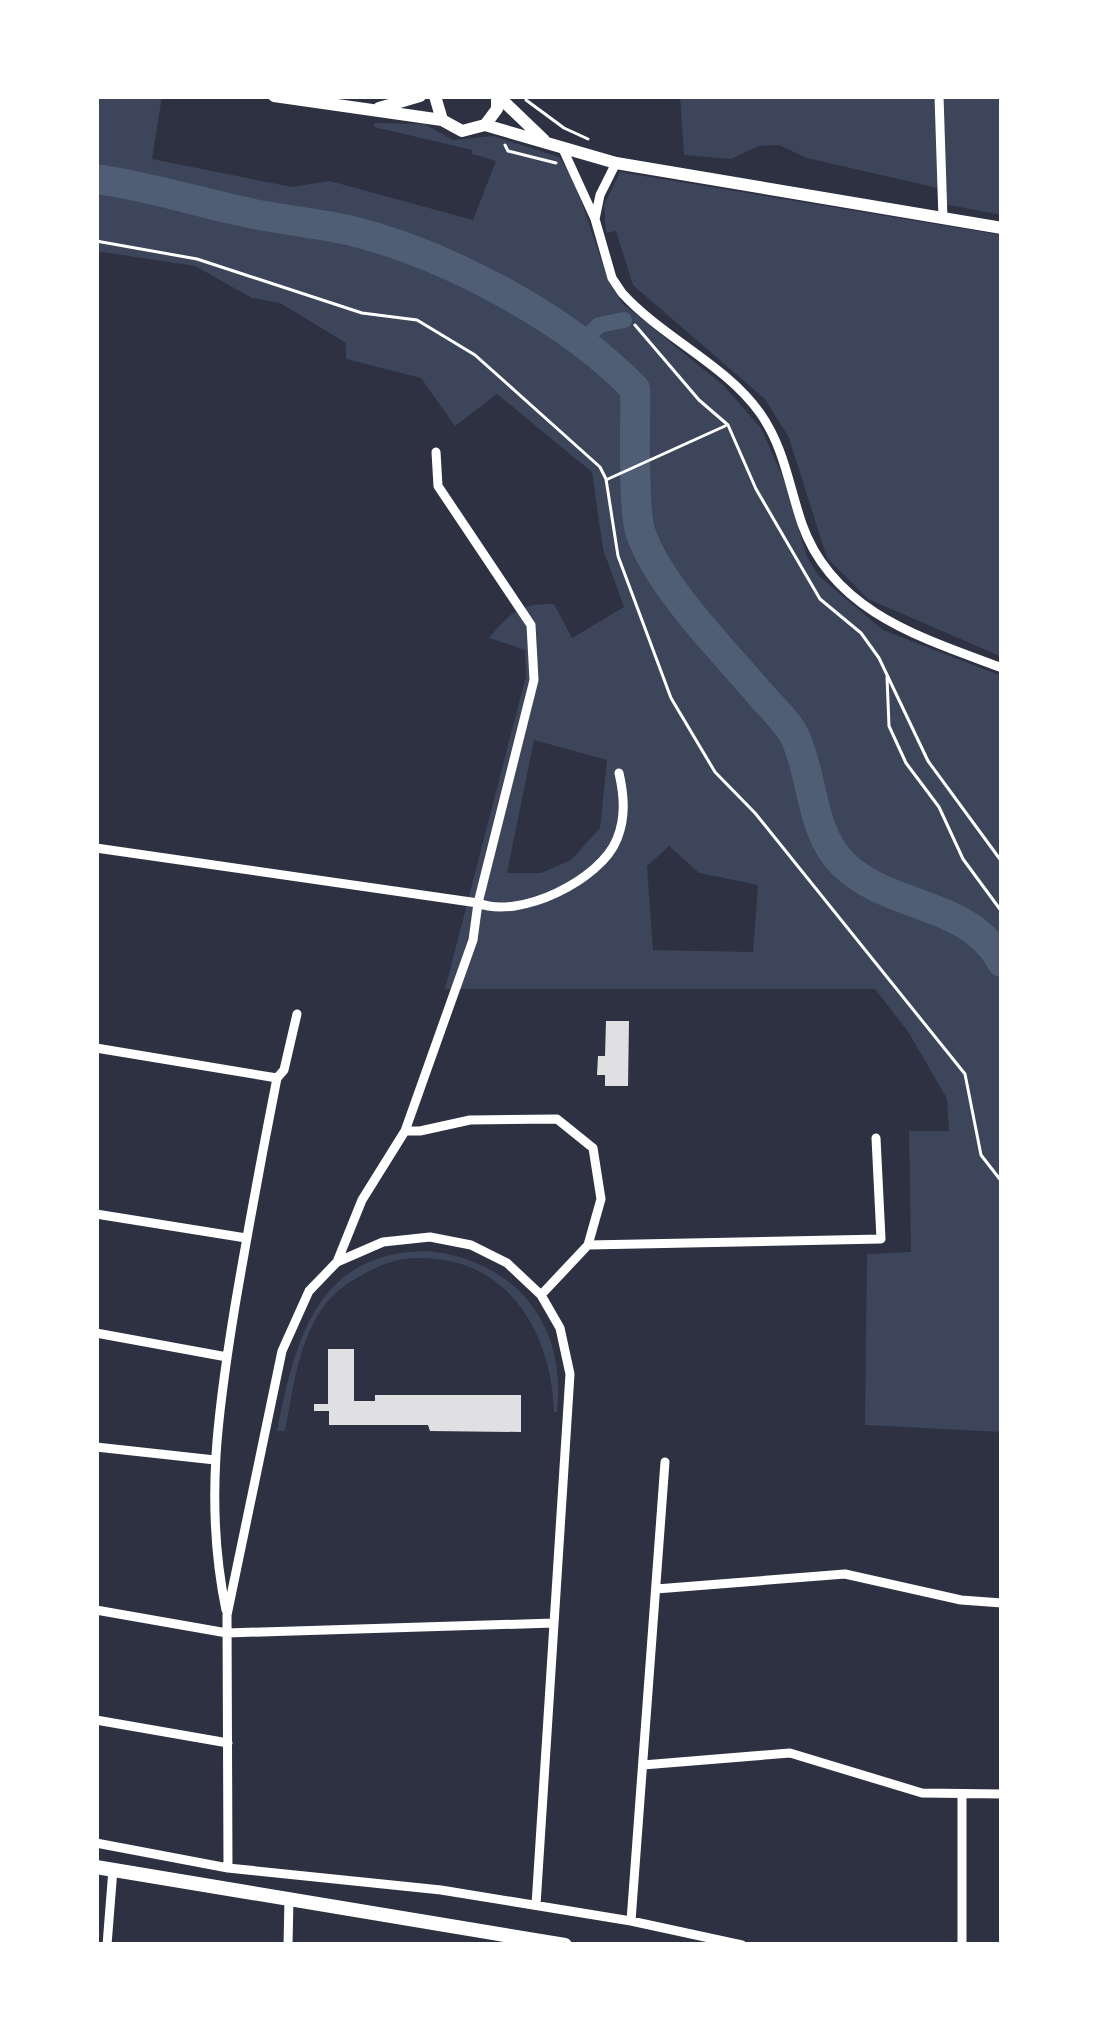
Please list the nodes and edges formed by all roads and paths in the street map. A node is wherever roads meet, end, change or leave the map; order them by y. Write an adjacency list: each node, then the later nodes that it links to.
1 (274, 96): 7 (street)
2 (420, 96): 7 (street)
3 (435, 96): 8 (street)
4 (498, 96): 9 (street); 10 (street)
5 (939, 96): 15 (street)
6 (525, 98): 11 (path)
7 (373, 110): 8 (street)
8 (442, 121): 9 (street)
9 (485, 125): 10 (street)
10 (545, 141): 12 (street)
11 (600, 143)
12 (562, 147): 13 (street); 14 (street)
13 (616, 163): 14 (street); 15 (street)
14 (595, 219): 20 (street)
15 (943, 219): 16 (street)
16 (1002, 228)
17 (96, 241): 19 (path)
18 (436, 452): 25 (street)
19 (606, 479): 21 (path); 32 (path)
20 (1002, 668)
21 (887, 673): 24 (path); 26 (path)
22 (619, 772): 25 (street)
23 (96, 848): 25 (street)
24 (1002, 862)
25 (478, 903): 30 (street)
26 (1002, 912)
27 (297, 1014): 29 (street)
28 (96, 1048): 29 (street)
29 (277, 1078): 34 (street)
30 (404, 1130): 35 (street); 36 (street)
31 (876, 1138): 35 (street)
32 (1002, 1182)
33 (96, 1214): 34 (street)
34 (246, 1238): 39 (street)
35 (588, 1245): 37 (street)
36 (337, 1262): 37 (street); 46 (street)
37 (541, 1295): 47 (street)
38 (96, 1333): 39 (street)
39 (227, 1357): 41 (street)
40 (96, 1447): 41 (street)
41 (215, 1460): 46 (street)
42 (665, 1462): 43 (street)
43 (656, 1589): 44 (street); 51 (street)
44 (1002, 1603)
45 (96, 1610): 48 (street)
46 (227, 1616): 48 (street)
47 (554, 1623): 48 (street); 59 (street)
48 (227, 1633): 50 (street)
49 (96, 1720): 50 (street)
50 (228, 1743): 56 (street)
51 (643, 1765): 52 (street); 60 (street)
52 (962, 1794): 53 (street); 66 (street)
53 (1002, 1794)
54 (96, 1843): 56 (street)
55 (96, 1867): 57 (main road)
56 (228, 1868): 59 (street)
57 (113, 1869): 58 (main road); 62 (street)
58 (289, 1899): 61 (main road); 63 (street)
59 (536, 1905): 60 (street)
60 (631, 1921): 65 (street)
61 (492, 1939): 64 (main road)
62 (107, 1945)
63 (288, 1945)
64 (565, 1945)
65 (742, 1945)
66 (962, 1945)

